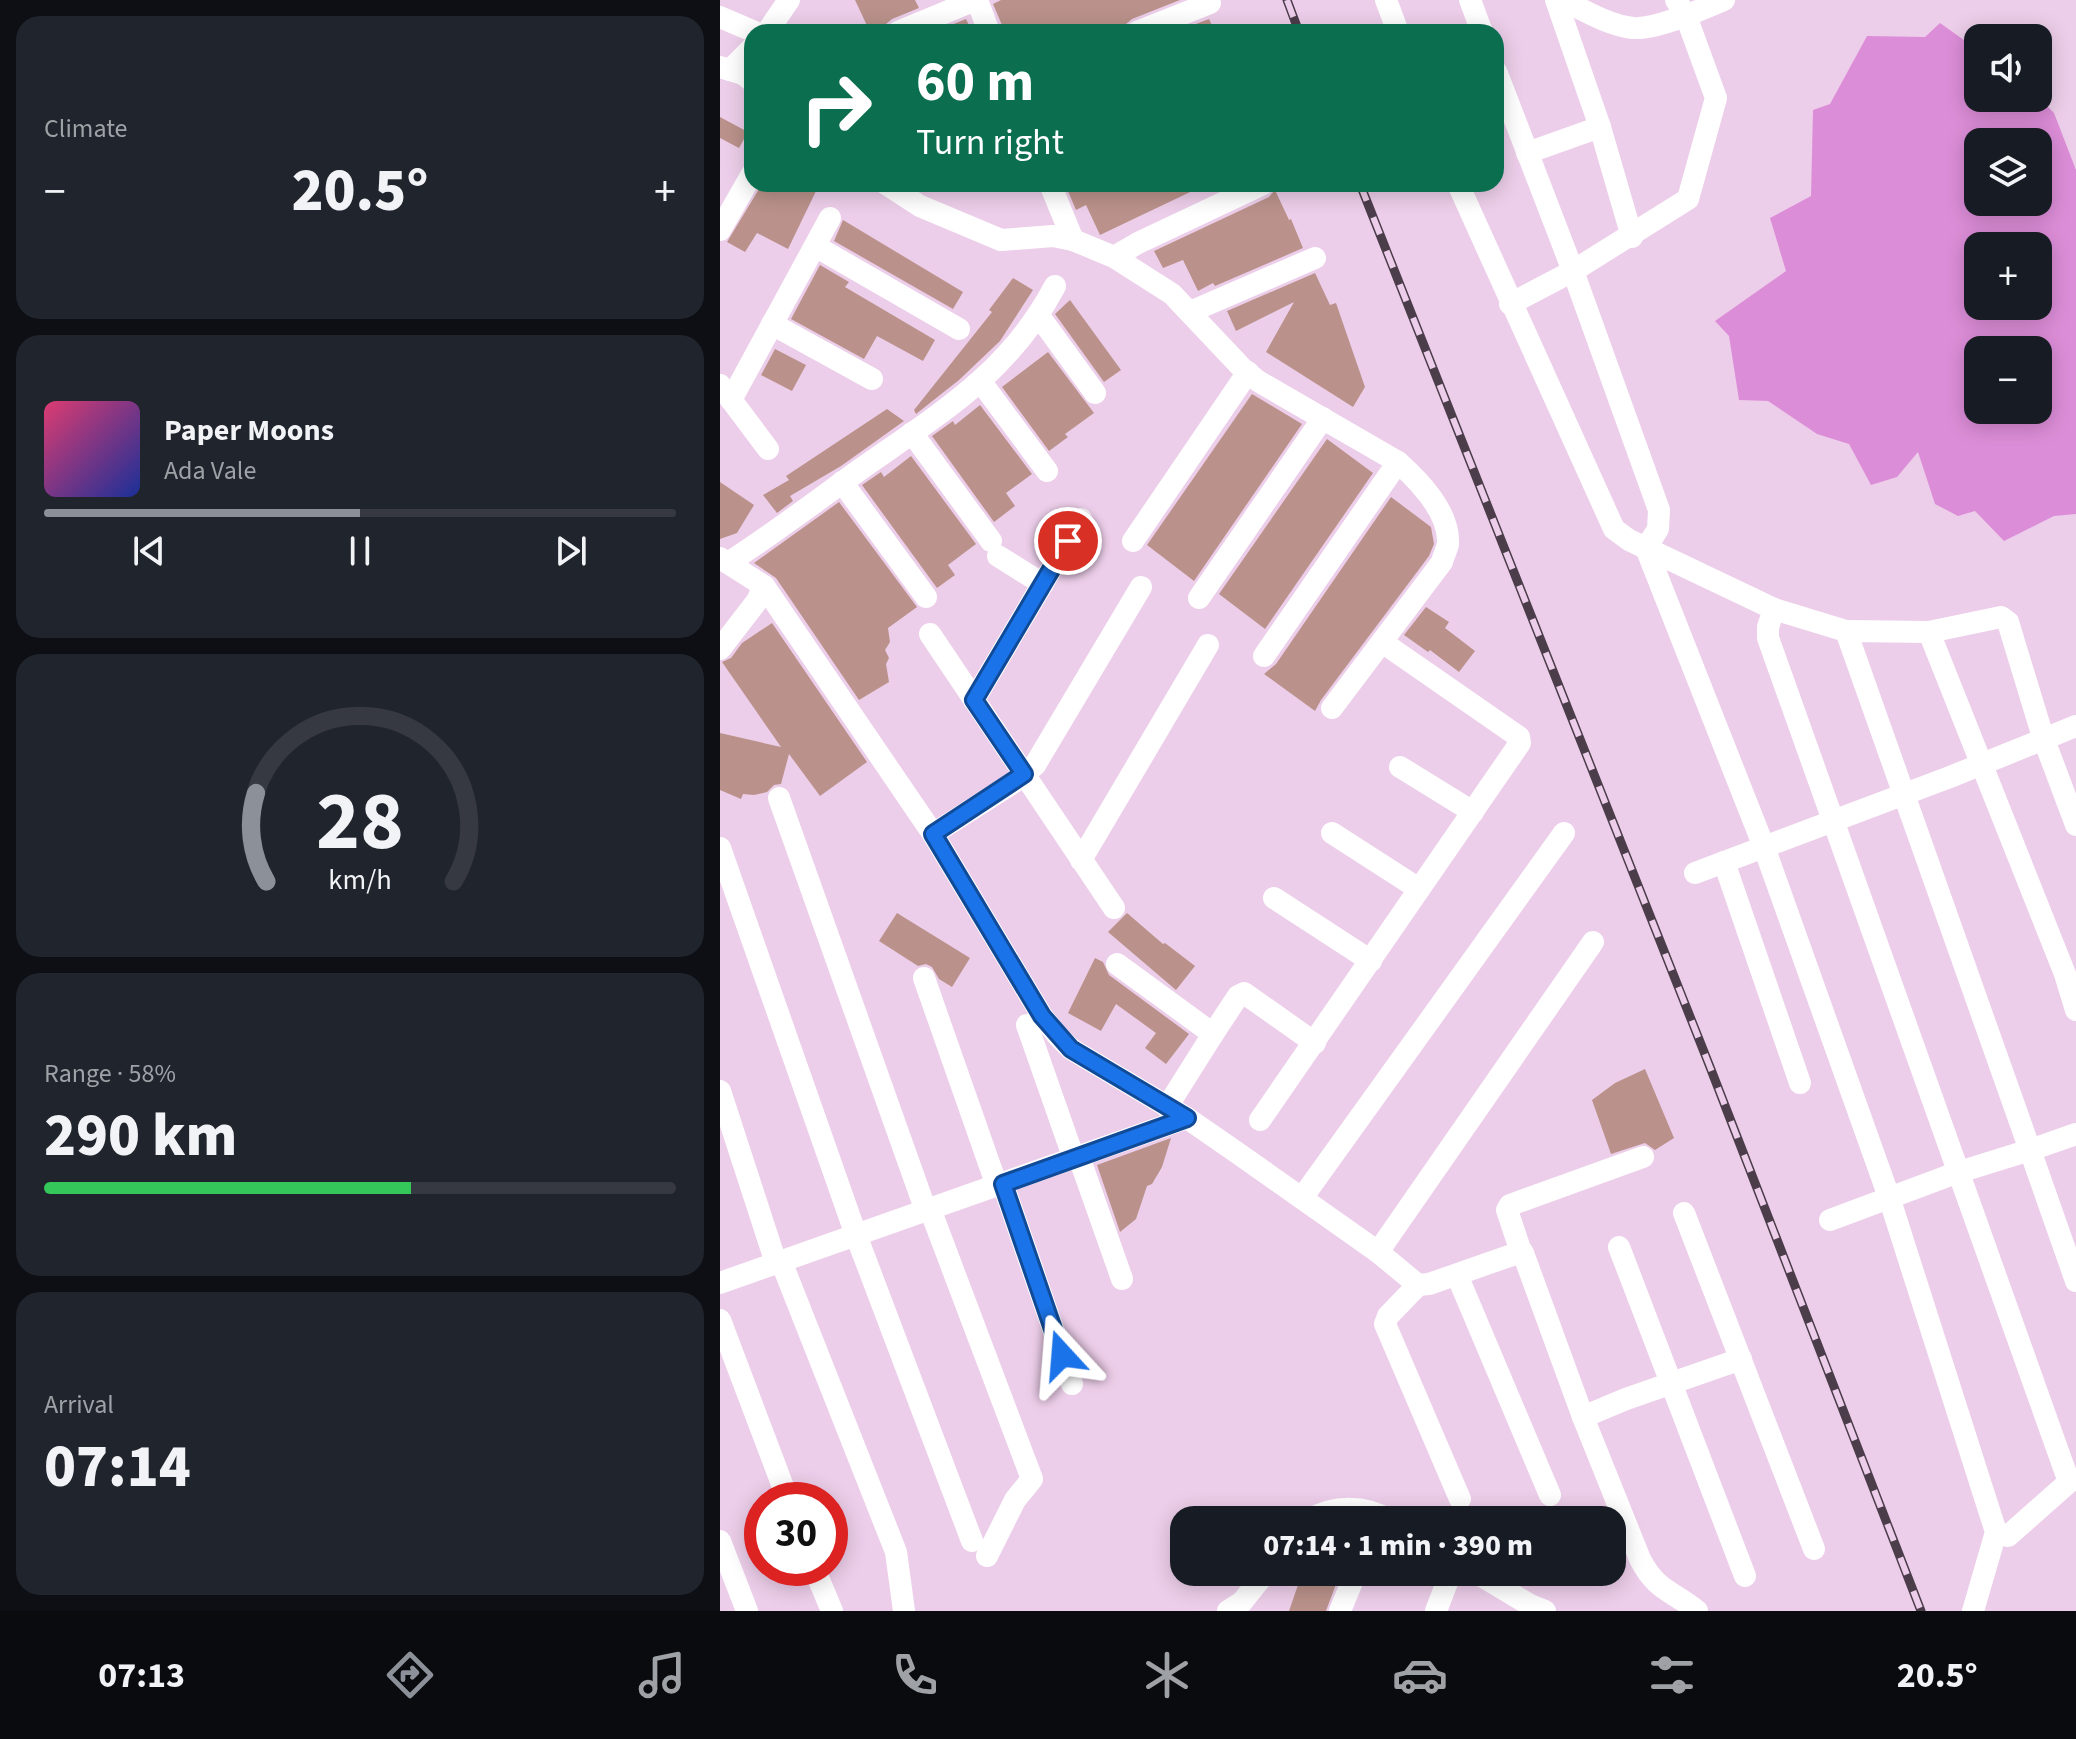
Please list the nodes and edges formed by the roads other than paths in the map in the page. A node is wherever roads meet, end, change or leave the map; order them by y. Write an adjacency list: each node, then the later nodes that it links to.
1 (789, 0): 11 (street)
2 (976, 0): 12 (street); 13 (street)
3 (1386, 0): 15 (street)
4 (1470, 0): 16 (street)
5 (1556, 0): 22 (street)
6 (1563, 0): 9 (street)
7 (1724, 0): 9 (street)
8 (1210, 3): 14 (street)
9 (1681, 8): 31 (street)
10 (720, 17): 17 (street)
11 (772, 24)
12 (918, 24)
13 (986, 24)
14 (1157, 24)
15 (1395, 24)
16 (1479, 24)
17 (744, 27)
18 (744, 54): 19 (street)
19 (725, 68): 20 (street)
20 (744, 75)
21 (1504, 92): 23 (street)
22 (1600, 127): 23 (street); 31 (street)
23 (1527, 153): 36 (street)
24 (744, 188): 30 (street)
25 (898, 192): 32 (street)
26 (1053, 192): 32 (street)
27 (1246, 192): 34 (street)
28 (1461, 192): 38 (street)
29 (830, 218): 33 (street)
30 (720, 230)
31 (1632, 237): 36 (street)
32 (1073, 240): 34 (street)
33 (815, 246): 41 (street); 42 (street)
34 (1114, 257): 39 (street)
35 (1315, 258): 39 (street)
36 (1573, 271): 38 (street); 56 (street)
37 (1055, 286): 40 (street)
38 (1510, 304): 56 (street)
39 (1190, 312): 43 (street)
40 (1039, 316): 45 (street); 47 (street)
41 (772, 324): 44 (street); 46 (street)
42 (959, 329)
43 (1248, 372): 48 (street); 55 (street)
44 (872, 379)
45 (981, 382): 49 (street); 52 (street)
46 (726, 392): 50 (street)
47 (1095, 393)
48 (1323, 418): 51 (street); 62 (street)
49 (912, 433): 53 (street); 58 (street)
50 (768, 449)
51 (1398, 462): 67 (street); 70 (street)
52 (1047, 471)
53 (842, 482): 57 (street); 61 (street)
54 (1081, 519): 58 (street)
55 (1133, 541)
56 (1646, 548): 63 (street); 86 (street)
57 (724, 560): 59 (street)
58 (1043, 584): 71 (street)
59 (764, 586): 69 (street); 85 (street)
60 (1141, 587): 77 (street)
61 (926, 597)
62 (1199, 598)
63 (1774, 609): 64 (street); 81 (street)
64 (1846, 631): 65 (street); 78 (street)
65 (1929, 632): 74 (street); 75 (street)
66 (930, 634): 71 (street)
67 (1382, 642): 72 (street); 80 (street)
68 (1208, 645): 88 (street)
69 (720, 649)
70 (1264, 656)
71 (974, 700): 77 (street)
72 (1332, 708)
73 (2076, 726): 74 (street)
74 (2043, 737): 75 (street); 82 (street)
75 (1980, 764): 78 (street); 98 (street)
76 (1400, 767): 80 (street)
77 (1024, 774): 85 (street); 88 (street)
78 (1904, 794): 81 (street); 108 (street)
79 (779, 798): 115 (street)
80 (1473, 812): 91 (street)
81 (1831, 822): 86 (street); 111 (street)
82 (2076, 825)
83 (1332, 833): 91 (street)
84 (1564, 833): 114 (street)
85 (933, 834): 104 (street)
86 (1764, 847): 89 (street); 113 (street)
87 (720, 848): 118 (street)
88 (1081, 860): 93 (street)
89 (1724, 862): 90 (street); 102 (street)
90 (1695, 873)
91 (1419, 889): 95 (street)
92 (1274, 898): 95 (street)
93 (1114, 908)
94 (1593, 942): 120 (street)
95 (1371, 961): 101 (street)
96 (1117, 964): 100 (street)
97 (924, 978): 112 (street)
98 (2076, 1010)
99 (1027, 1025): 110 (street)
100 (1213, 1034): 101 (street); 104 (street)
101 (1315, 1043): 106 (street)
102 (1800, 1083)
103 (720, 1091): 122 (street)
104 (1167, 1107): 105 (street)
105 (1187, 1118): 110 (street); 114 (street)
106 (1260, 1120)
107 (2076, 1134): 108 (street)
108 (2030, 1150): 111 (street); 125 (street)
109 (1643, 1157): 121 (street)
110 (1077, 1158): 112 (street); 124 (street)
111 (1956, 1173): 113 (street); 133 (street)
112 (1000, 1185): 115 (street); 131 (street)
113 (1889, 1197): 117 (street); 137 (street)
114 (1302, 1198): 120 (street)
115 (928, 1210): 118 (street); 118 (street)
116 (1684, 1213): 129 (street)
117 (1830, 1220)
118 (856, 1235): 122 (street)
119 (1619, 1247): 130 (street)
120 (1378, 1252): 127 (street)
121 (1521, 1252): 123 (street); 132 (street)
122 (779, 1262): 126 (street); 148 (street)
123 (1457, 1275): 127 (street); 135 (street)
124 (1122, 1279)
125 (2076, 1281)
126 (720, 1283)
127 (1418, 1285): 136 (street)
128 (720, 1320): 134 (street)
129 (1741, 1359): 130 (street); 139 (street)
130 (1671, 1383): 132 (street); 140 (street)
131 (1072, 1384)
132 (1583, 1417): 153 (street)
133 (2072, 1480): 137 (street)
134 (781, 1482)
135 (1550, 1495)
136 (1460, 1499)
137 (1996, 1532): 154 (street)
138 (720, 1541): 146 (street)
139 (1814, 1549)
140 (1745, 1576)
141 (822, 1586): 147 (street)
142 (1255, 1586): 149 (street)
143 (1350, 1586): 150 (street)
144 (1446, 1586): 151 (street)
145 (1498, 1586): 152 (street)
146 (747, 1611)
147 (832, 1611)
148 (904, 1611)
149 (1228, 1611)
150 (1340, 1611)
151 (1436, 1611)
152 (1545, 1611)
153 (1697, 1611)
154 (1973, 1611)

